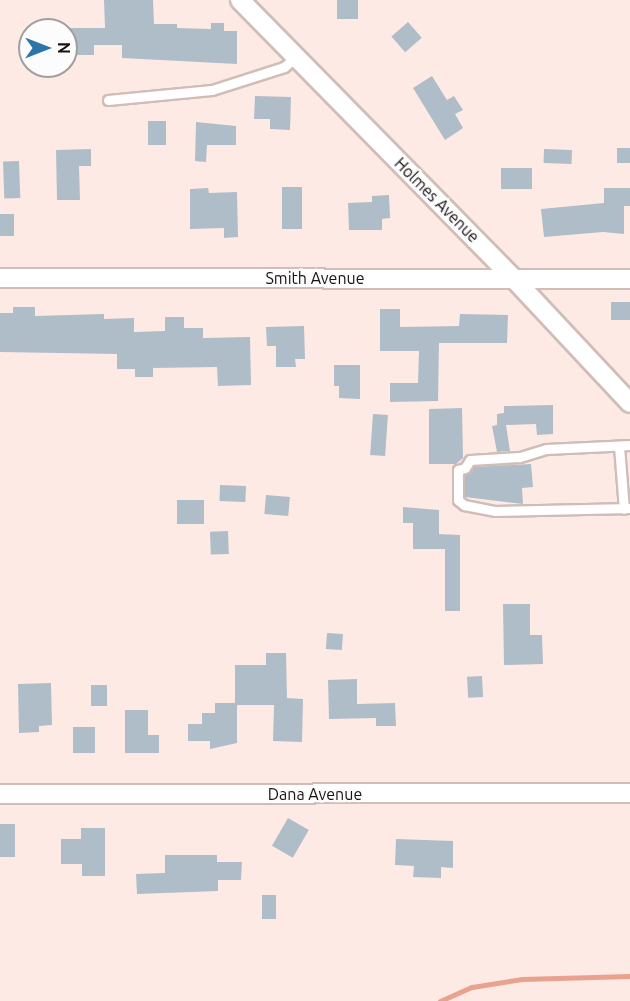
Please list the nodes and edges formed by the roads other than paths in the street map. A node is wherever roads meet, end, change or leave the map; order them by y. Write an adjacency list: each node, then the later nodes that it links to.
1 (240, 0): 2 (street, Holmes Avenue)
2 (296, 57): 3 (lane); 5 (street, Holmes Avenue)
3 (108, 100)
4 (0, 278): 5 (street, Smith Avenue)
5 (513, 278): 6 (street, Smith Avenue); 7 (street, Holmes Avenue)
6 (630, 279)
7 (630, 404)
8 (619, 446): 9 (lane); 10 (lane); 10 (lane)
9 (630, 446)
10 (627, 509)
11 (0, 794): 12 (street, Dana Avenue)
12 (630, 794)

